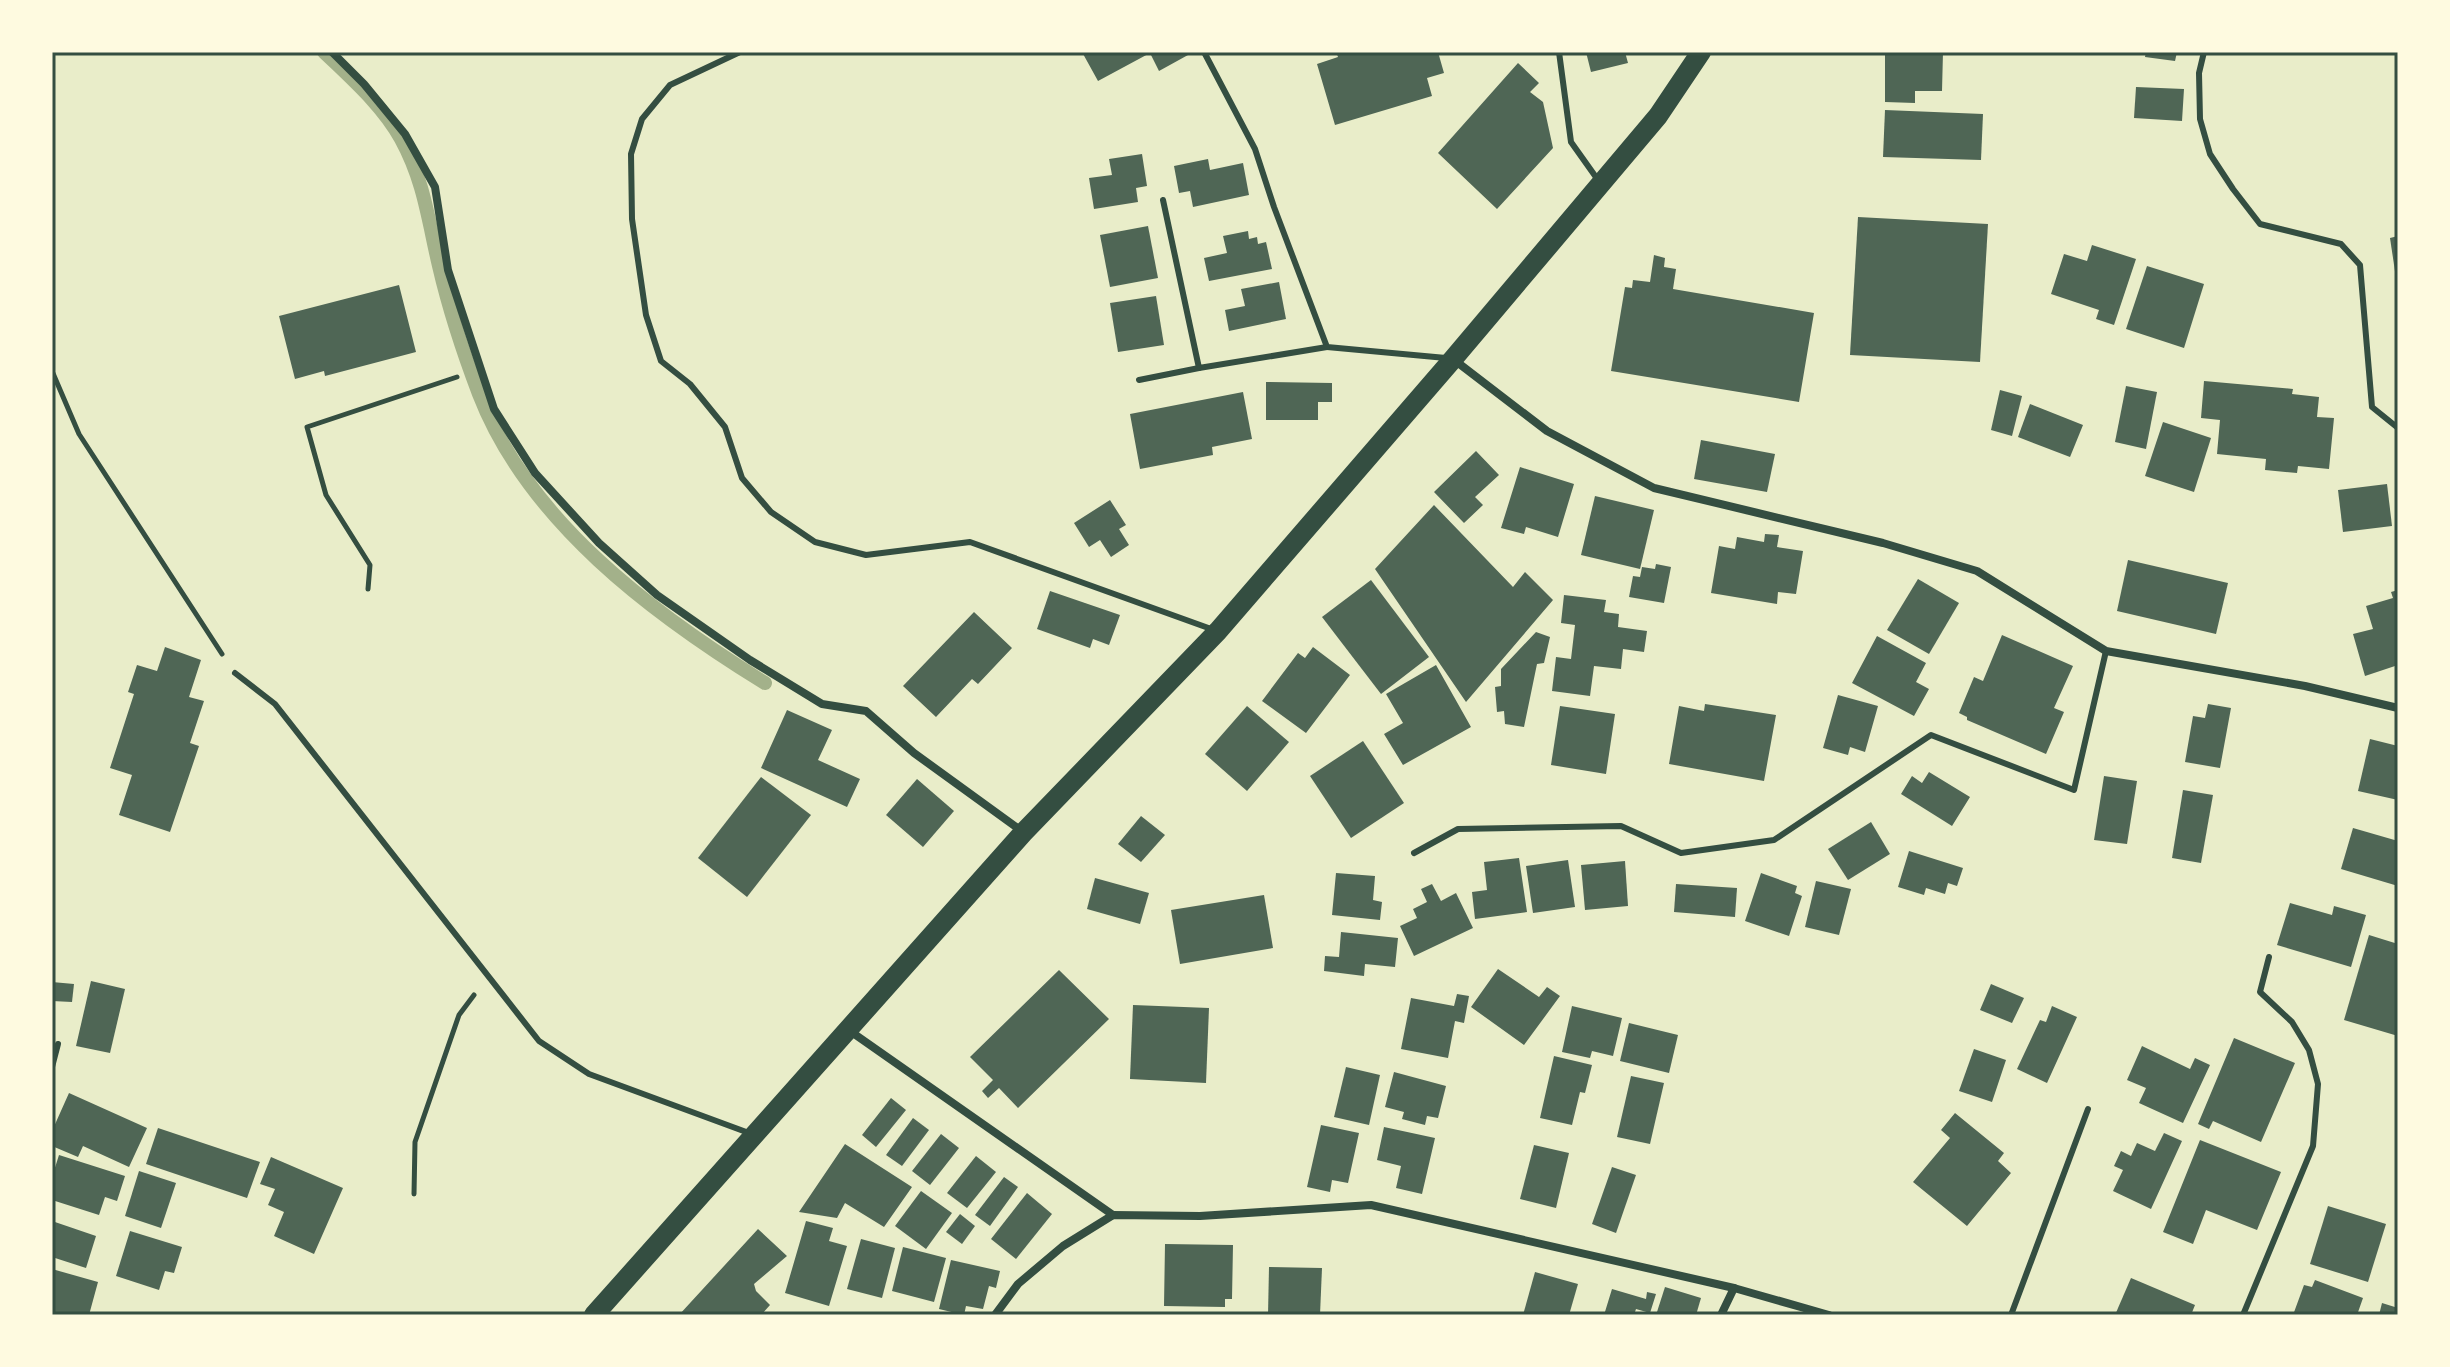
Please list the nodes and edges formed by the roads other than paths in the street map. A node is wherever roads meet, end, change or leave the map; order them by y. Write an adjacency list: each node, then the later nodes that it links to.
1 (332, 52): 18 (street)
2 (740, 52): 14 (lane)
3 (1204, 52): 9 (lane)
4 (1559, 52): 7 (lane)
5 (1701, 52): 7 (main road)
6 (2204, 52): 13 (lane)
7 (1600, 183): 10 (main road)
8 (1163, 200): 11 (lane)
9 (1327, 347): 10 (lane); 11 (lane)
10 (1453, 359): 14 (main road); 15 (street)
11 (1199, 368): 12 (lane)
12 (1139, 380)
13 (2398, 428)
14 (1218, 631): 18 (main road)
15 (2106, 651): 17 (street); 19 (lane)
16 (235, 673): 25 (lane)
17 (2398, 708)
18 (1023, 833): 21 (main road)
19 (1414, 853)
20 (2269, 957): 33 (lane)
21 (850, 1030): 25 (main road); 26 (street)
22 (58, 1044): 23 (lane)
23 (52, 1067)
24 (2088, 1109): 32 (lane)
25 (753, 1135): 28 (main road)
26 (1113, 1215): 27 (street); 29 (street)
27 (1734, 1288): 30 (street); 31 (street)
28 (594, 1315)
29 (995, 1315)
30 (1721, 1315)
31 (1829, 1315)
32 (2011, 1315)
33 (2243, 1315)

